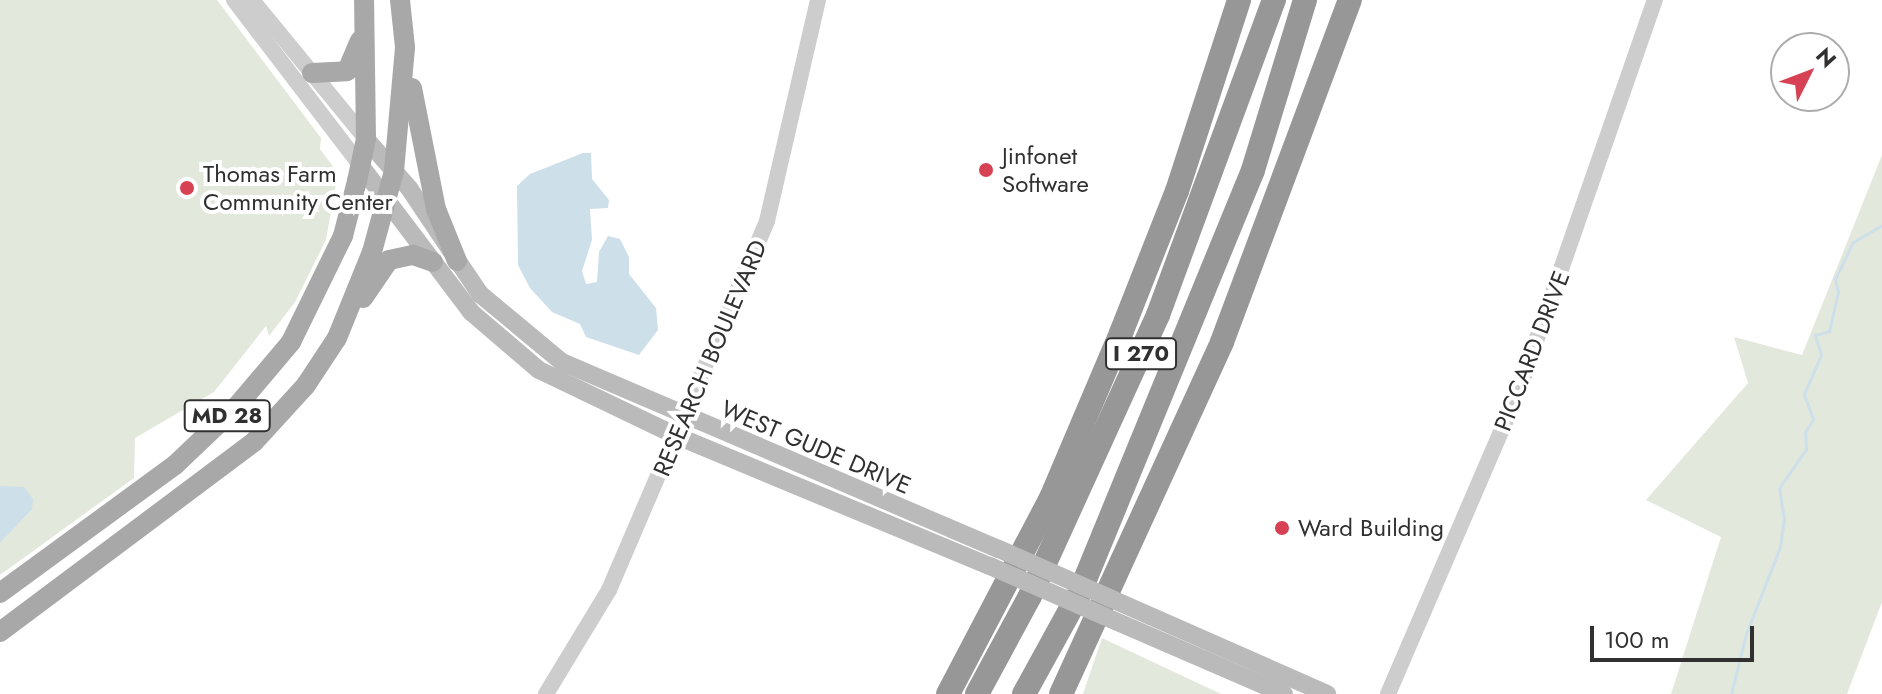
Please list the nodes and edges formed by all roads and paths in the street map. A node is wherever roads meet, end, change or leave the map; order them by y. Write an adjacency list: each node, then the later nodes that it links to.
1 (234, 0): 15 (street)
2 (252, 0): 13 (street)
3 (364, 0): 11 (main road, MD 28)
4 (400, 0): 12 (main road, MD 28)
5 (818, 0): 21 (street, RESEARCH BOULEVARD)
6 (1239, 0): 28 (highway, I 270)
7 (1274, 0): 29 (highway, I 270)
8 (1305, 0): 30 (highway, I 270)
9 (1350, 0): 31 (highway, I 270)
10 (1655, 0): 34 (street, PICCARD DRIVE)
11 (365, 26): 13 (main road); 14 (main road, MD 28)
12 (405, 47): 16 (main road, MD 28); 18 (main road)
13 (312, 73): 14 (street)
14 (366, 139): 15 (main road, MD 28); 16 (main road, WEST GUDE DRIVE)
15 (360, 165): 17 (main road, WEST GUDE DRIVE); 24 (main road, MD 28)
16 (394, 171): 17 (main road, MD 28); 18 (main road, WEST GUDE DRIVE)
17 (386, 201): 19 (main road, WEST GUDE DRIVE); 20 (main road, MD 28)
18 (457, 261): 21 (main road, WEST GUDE DRIVE)
19 (433, 262): 20 (main road); 22 (main road, WEST GUDE DRIVE)
20 (337, 338): 26 (main road, MD 28)
21 (684, 417): 22 (street, RESEARCH BOULEVARD); 23 (main road, WEST GUDE DRIVE)
22 (677, 436): 23 (main road, WEST GUDE DRIVE); 27 (street, RESEARCH BOULEVARD)
23 (994, 557): 25 (main road, WEST GUDE DRIVE, bridge)
24 (0, 593)
25 (1110, 608): 32 (main road, WEST GUDE DRIVE); 33 (main road, WEST GUDE DRIVE)
26 (0, 632)
27 (546, 694)
28 (948, 694)
29 (977, 694)
30 (1024, 694)
31 (1061, 694)
32 (1284, 694)
33 (1327, 694)
34 (1388, 694)

